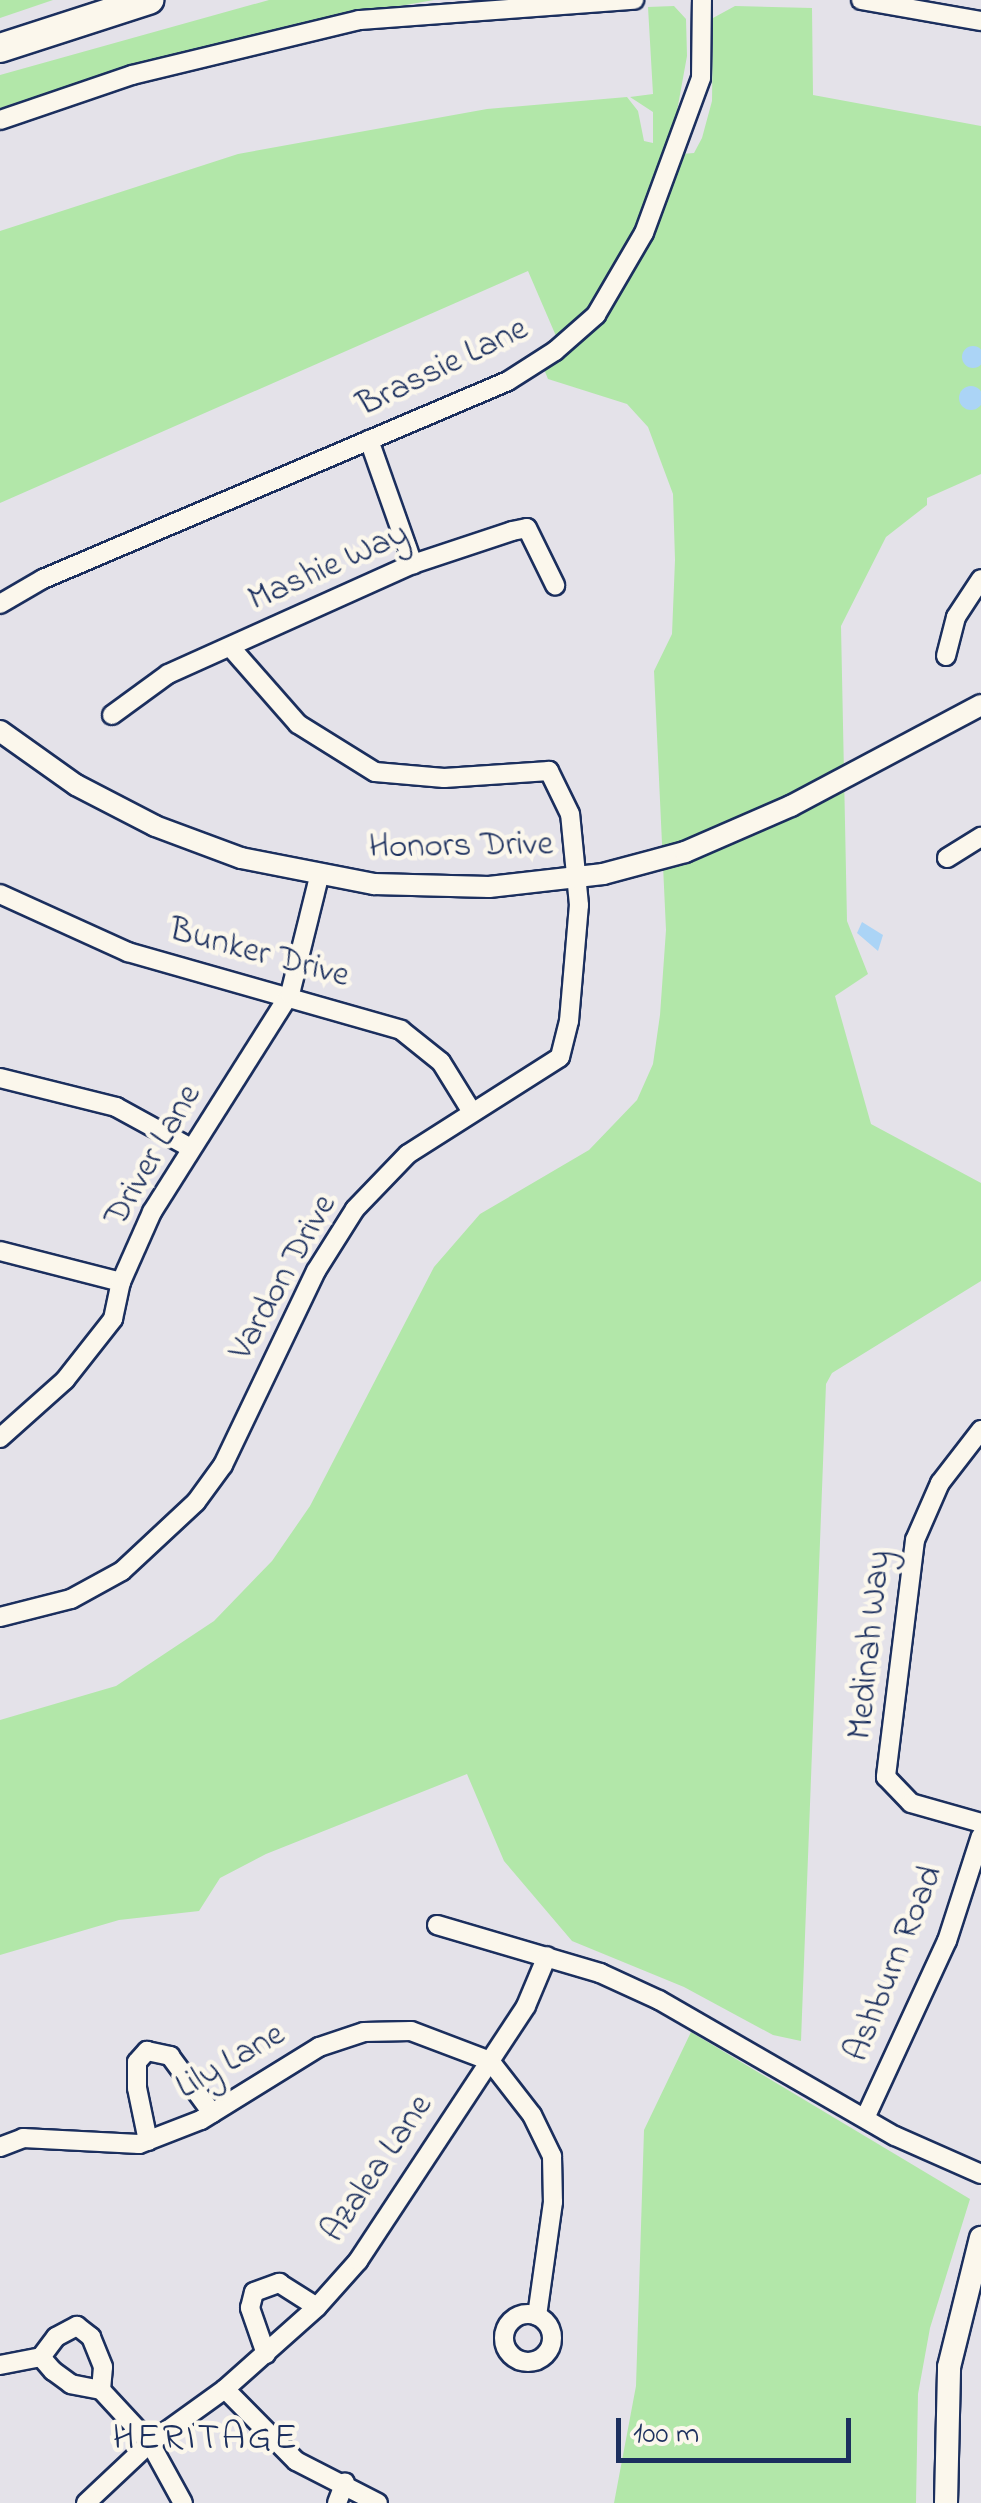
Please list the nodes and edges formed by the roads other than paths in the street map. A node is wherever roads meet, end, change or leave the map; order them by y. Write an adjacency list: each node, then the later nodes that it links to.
1 (149, 0): 6 (main road)
2 (634, 0): 7 (street)
3 (702, 0): 8 (street, Brassie Lane)
4 (862, 0): 5 (street)
5 (981, 21)
6 (0, 48)
7 (0, 120)
8 (369, 440): 9 (street); 12 (street, Brassie Lane)
9 (413, 564): 11 (street, Mashie Way); 13 (street, Mashie Way)
10 (981, 579): 14 (street)
11 (555, 585)
12 (0, 604)
13 (232, 649): 16 (street, Mashie Way); 21 (street, Vardon Drive)
14 (946, 656)
15 (981, 705): 21 (street, Honors Drive)
16 (112, 716)
17 (0, 731): 20 (street, Honors Drive)
18 (981, 837): 19 (street)
19 (947, 858)
20 (319, 877): 21 (street, Honors Drive); 23 (street, Driver Lane)
21 (575, 878): 25 (street, Vardon Drive)
22 (0, 894): 23 (street, Bunker Drive)
23 (290, 994): 25 (street, Bunker Drive); 26 (street, Driver Lane)
24 (0, 1078): 26 (street)
25 (472, 1112): 31 (street, Vardon Drive)
26 (189, 1147): 28 (street, Driver Lane)
27 (0, 1251): 28 (street)
28 (121, 1282): 30 (street, Driver Lane)
29 (981, 1430): 32 (street, Medinah Way)
30 (0, 1438)
31 (0, 1617)
32 (981, 1823)
33 (981, 1836): 38 (street, Ashburn Road)
34 (437, 1925): 35 (street)
35 (547, 1956): 36 (street, Azalea Lane); 38 (street)
36 (490, 2060): 37 (street, Lily Lane); 43 (street, Azalea Lane); 44 (street)
37 (212, 2113): 39 (street, Lily Lane); 39 (street)
38 (866, 2116): 41 (street)
39 (148, 2141): 40 (street, Lily Lane)
40 (0, 2147)
41 (981, 2174)
42 (981, 2238): 56 (main road)
43 (317, 2307): 45 (street, Azalea Lane); 45 (street)
44 (537, 2316)
45 (266, 2354): 48 (street, Azalea Lane)
46 (41, 2357): 47 (street); 49 (street); 49 (street)
47 (0, 2365)
48 (224, 2389): 50 (street, Azalea Lane); 51 (street)
49 (100, 2390): 50 (street)
50 (150, 2443): 52 (street, Azalea Lane); 53 (street)
51 (345, 2482): 54 (street); 55 (street)
52 (86, 2503)
53 (183, 2503)
54 (338, 2503)
55 (378, 2503)
56 (946, 2503)

